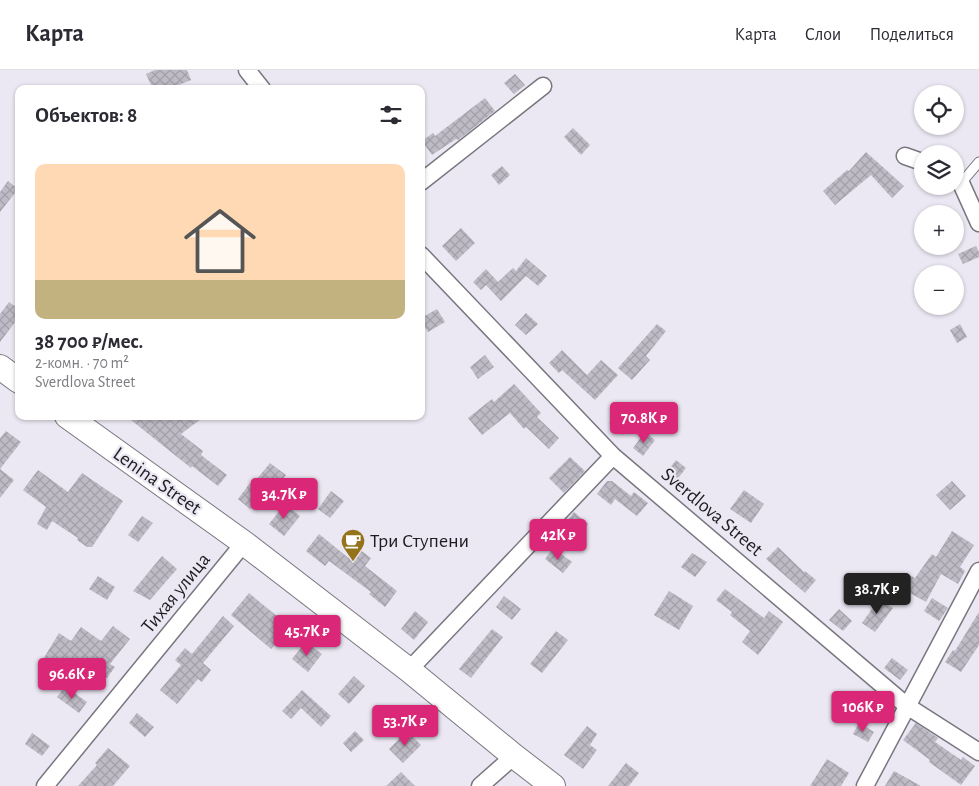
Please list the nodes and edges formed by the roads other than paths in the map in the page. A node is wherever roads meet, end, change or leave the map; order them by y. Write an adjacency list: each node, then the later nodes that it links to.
1 (247, 70): 2 (street)
2 (259, 85)
3 (543, 86): 8 (street)
4 (904, 156): 5 (street)
5 (914, 159)
6 (979, 162): 7 (lane)
7 (964, 176)
8 (425, 179)
9 (964, 193): 10 (street)
10 (979, 223)
11 (425, 259): 15 (street, Sverdlova Street)
12 (0, 367): 13 (main road)
13 (15, 378)
14 (78, 420): 16 (main road, Lenina Street)
15 (613, 456): 18 (street); 19 (street, Sverdlova Street)
16 (244, 543): 18 (main road, Lenina Street); 22 (street, Тихая улица)
17 (979, 571): 19 (street)
18 (409, 670): 21 (main road, Lenina Street)
19 (906, 706): 20 (street, Sverdlova Street); 25 (street)
20 (979, 752)
21 (514, 756): 23 (street); 24 (main road, Lenina Street)
22 (45, 786)
23 (480, 786)
24 (553, 786)
25 (865, 786)

